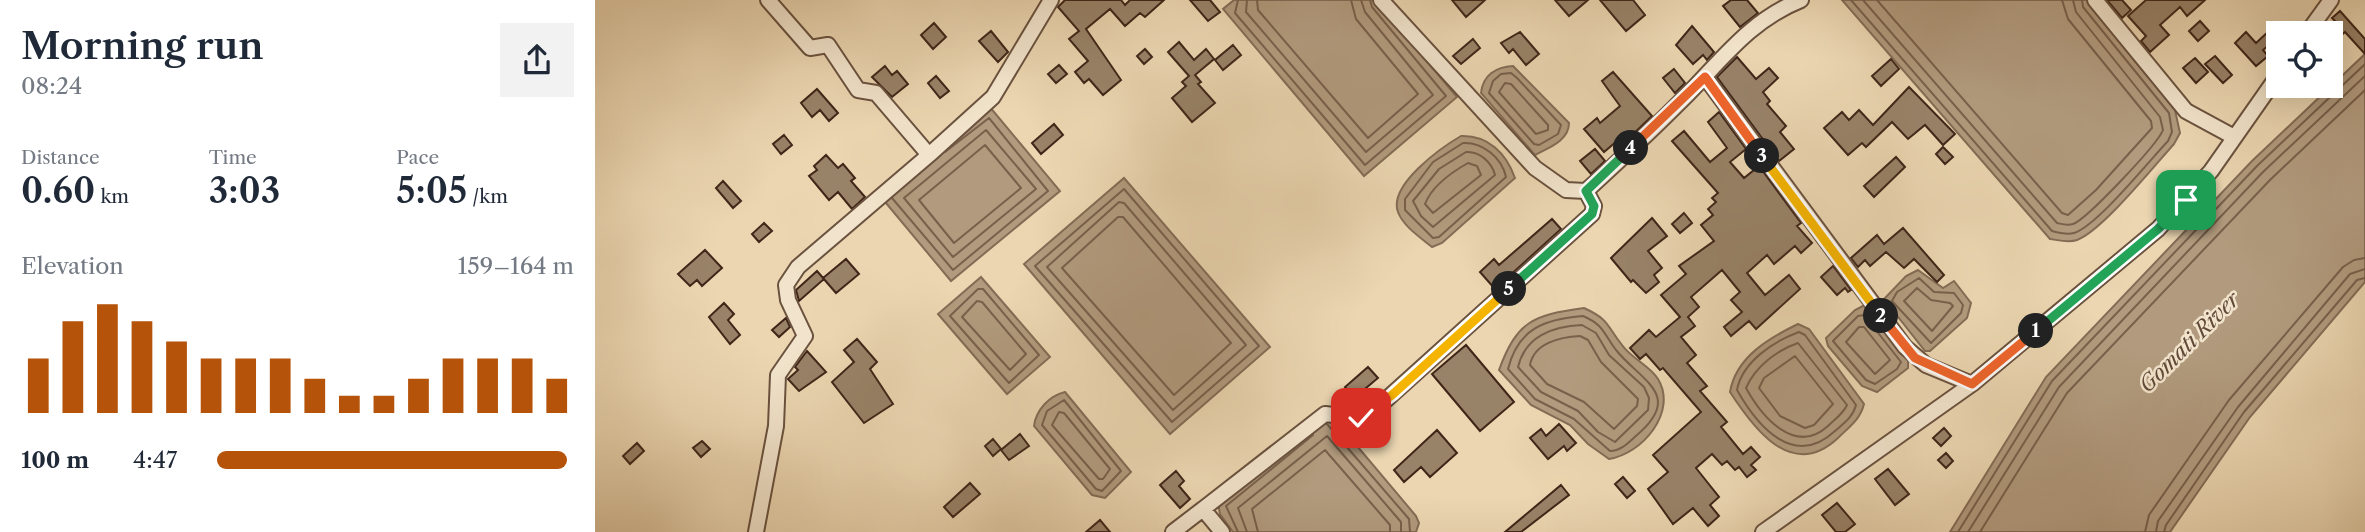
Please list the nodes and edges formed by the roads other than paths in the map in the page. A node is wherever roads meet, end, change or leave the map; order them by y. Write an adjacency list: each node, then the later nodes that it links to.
1 (768, 0): 11 (street)
2 (1051, 0): 11 (street)
3 (1381, 0): 12 (street)
4 (1801, 0): 8 (street)
5 (2095, 0): 10 (street)
6 (2331, 0): 7 (street)
7 (2316, 21)
8 (1705, 77): 12 (street); 13 (street)
9 (2266, 92): 10 (street)
10 (2234, 137): 13 (street)
11 (929, 155): 15 (street)
12 (1586, 191): 14 (street)
13 (1972, 384): 18 (street)
14 (1203, 509): 16 (street); 17 (street)
15 (756, 532)
16 (1173, 532)
17 (1222, 532)
18 (1763, 532)

